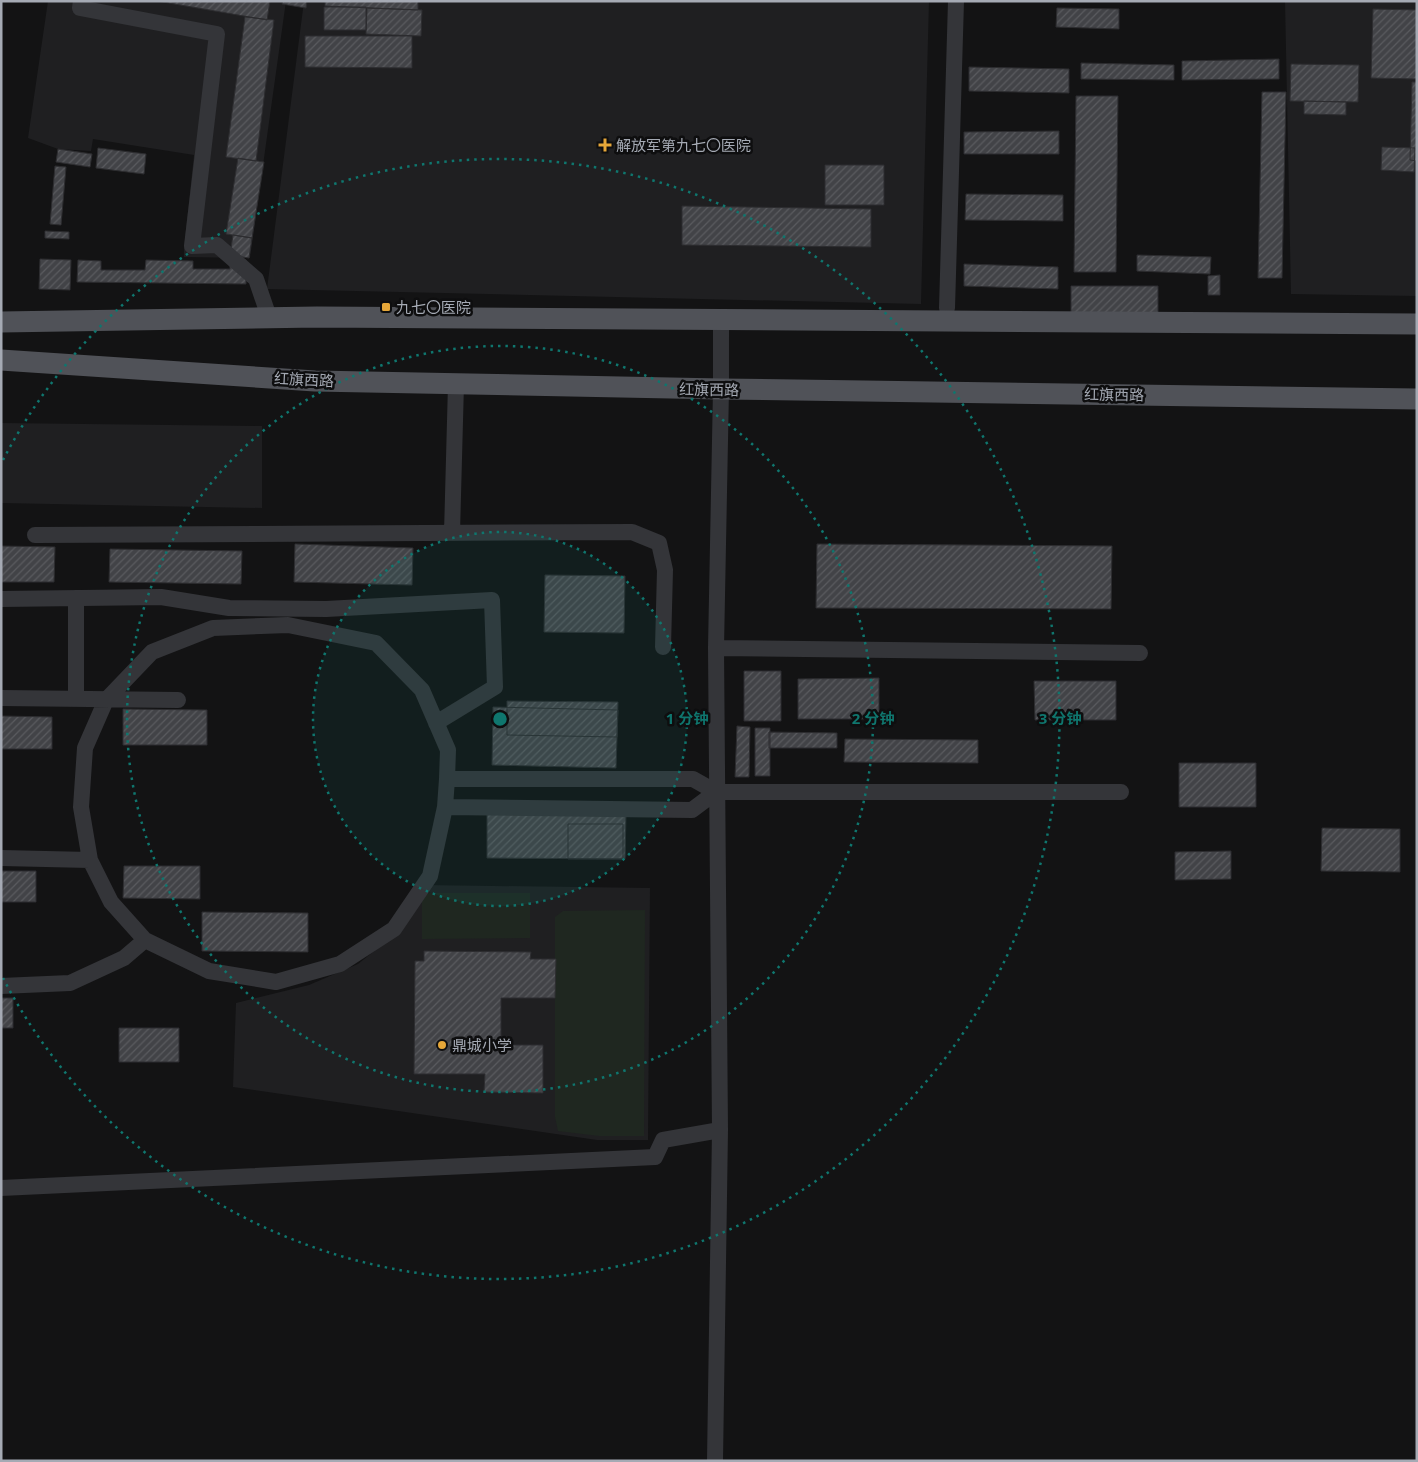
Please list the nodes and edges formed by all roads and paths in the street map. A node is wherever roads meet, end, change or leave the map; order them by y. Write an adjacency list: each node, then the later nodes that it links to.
1 (81, 1): 4 (street)
2 (956, 1): 3 (street)
3 (947, 308)
4 (269, 318): 5 (main road); 6 (main road)
5 (721, 318): 7 (main road); 10 (street)
6 (1, 322)
7 (1417, 324)
8 (1, 360): 9 (main road, 红旗西路)
9 (456, 384): 10 (main road, 红旗西路); 12 (street)
10 (721, 389): 11 (main road, 红旗西路); 19 (street)
11 (1417, 398)
12 (452, 533): 13 (street); 18 (street)
13 (35, 535)
14 (76, 598): 15 (street); 16 (street); 22 (street)
15 (1, 599)
16 (287, 608): 17 (street); 25 (street)
17 (288, 625): 23 (street); 25 (street)
18 (663, 647)
19 (716, 648): 20 (street); 27 (street)
20 (1140, 653)
21 (1, 698): 22 (street)
22 (76, 700): 23 (street)
23 (106, 700): 24 (street); 31 (street)
24 (178, 700)
25 (436, 722): 26 (street)
26 (447, 780): 27 (street); 29 (street)
27 (716, 792): 28 (street); 29 (street); 34 (street)
28 (1121, 792)
29 (445, 807): 32 (street)
30 (1, 858): 31 (street)
31 (90, 860): 32 (street)
32 (145, 940): 33 (street)
33 (1, 986)
34 (720, 1130): 35 (street); 36 (street)
35 (1, 1188)
36 (715, 1461)

